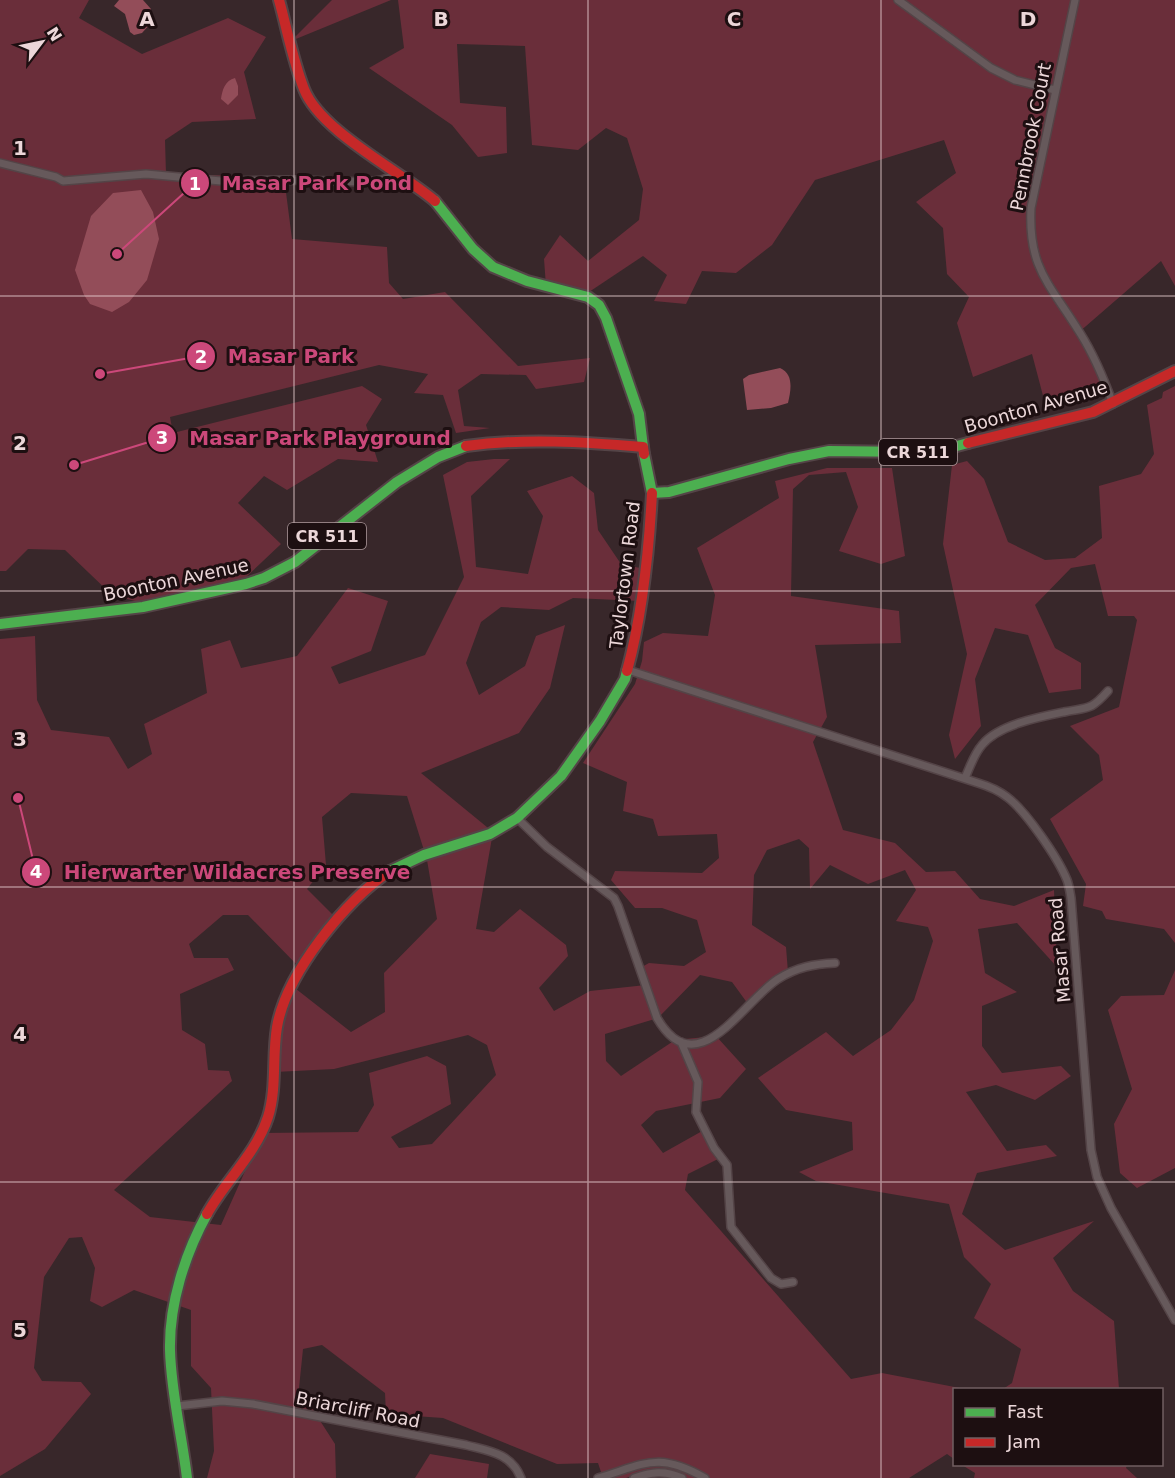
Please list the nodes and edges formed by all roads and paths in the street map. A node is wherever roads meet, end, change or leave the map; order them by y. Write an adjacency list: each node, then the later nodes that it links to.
1 (279, 0): 6 (street)
2 (898, 0): 4 (street)
3 (1075, 0): 4 (street, Pennbrook Court)
4 (1055, 90): 8 (street, Pennbrook Court)
5 (0, 163): 6 (street)
6 (398, 174): 9 (street, Taylortown Road)
7 (1175, 371): 8 (street, Boonton Avenue / CR 511)
8 (1113, 404): 10 (street, Boonton Avenue / CR 511)
9 (643, 447): 10 (street, Taylortown Road); 11 (street, Boonton Avenue / CR 511)
10 (652, 493): 12 (street, Taylortown Road)
11 (0, 624)
12 (628, 670): 14 (street, Masar Road); 15 (street, Taylortown Road)
13 (1108, 691): 14 (street)
14 (965, 778): 19 (street, Masar Road)
15 (517, 818): 17 (street); 20 (street, Taylortown Road)
16 (835, 963): 17 (street)
17 (681, 1042): 18 (street)
18 (793, 1282)
19 (1175, 1320)
20 (177, 1406): 23 (street, Taylortown Road); 24 (street, Briarcliff Road)
21 (646, 1463): 22 (street); 25 (street); 28 (street)
22 (649, 1474): 26 (street); 27 (street)
23 (187, 1478)
24 (521, 1478)
25 (598, 1478)
26 (634, 1478)
27 (682, 1478)
28 (705, 1478)

